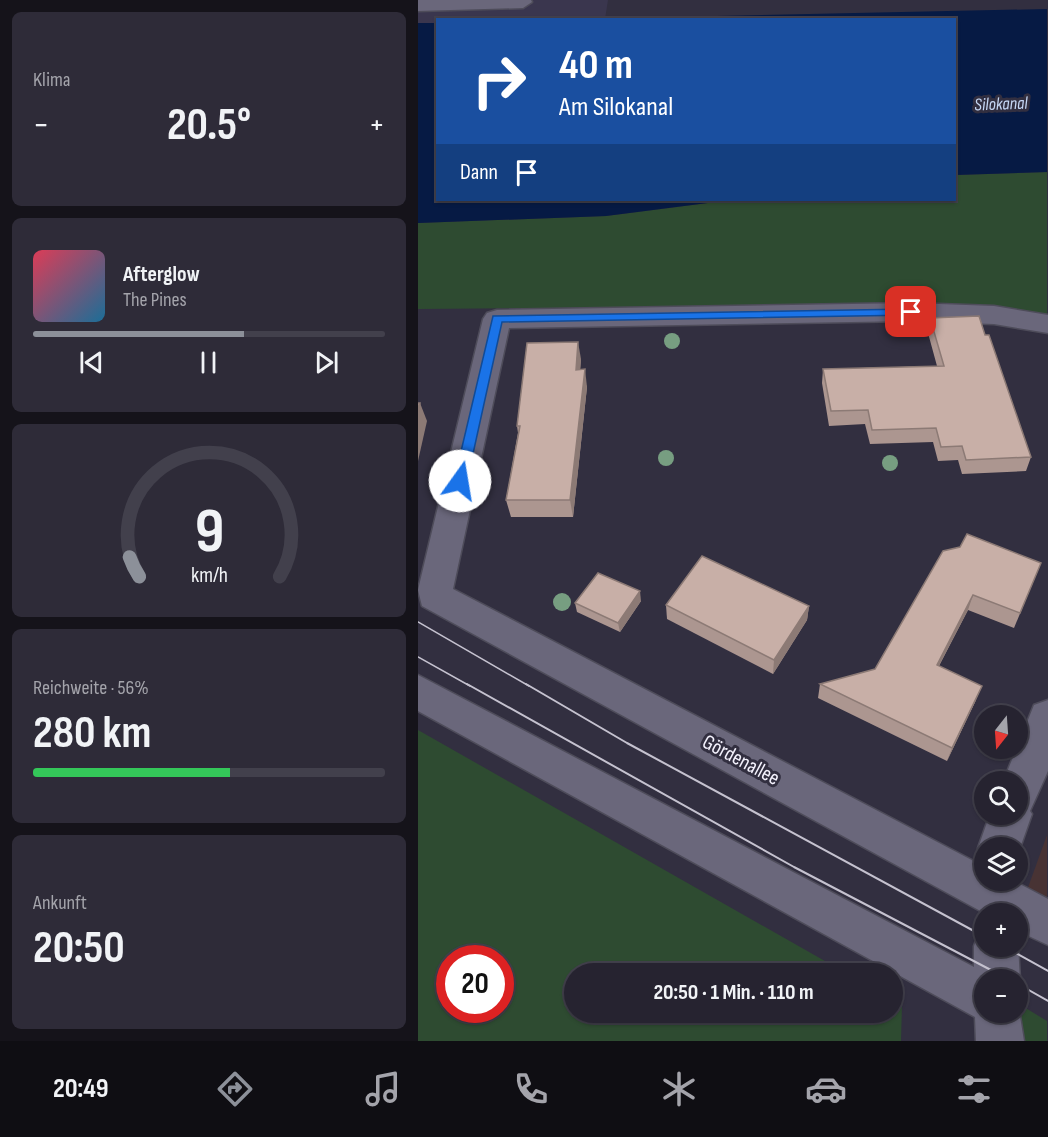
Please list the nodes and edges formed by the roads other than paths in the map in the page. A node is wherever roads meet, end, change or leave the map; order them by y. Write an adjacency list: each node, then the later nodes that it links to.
1 (523, 2): 2 (street)
2 (418, 5)
3 (1048, 324): 7 (street, Gördenallee)
4 (418, 692): 9 (street)
5 (1048, 717): 6 (street)
6 (1027, 771)
7 (986, 894): 8 (street, Gördenallee)
8 (1048, 923)
9 (974, 992)
10 (999, 1023): 11 (street)
11 (1000, 1041)

